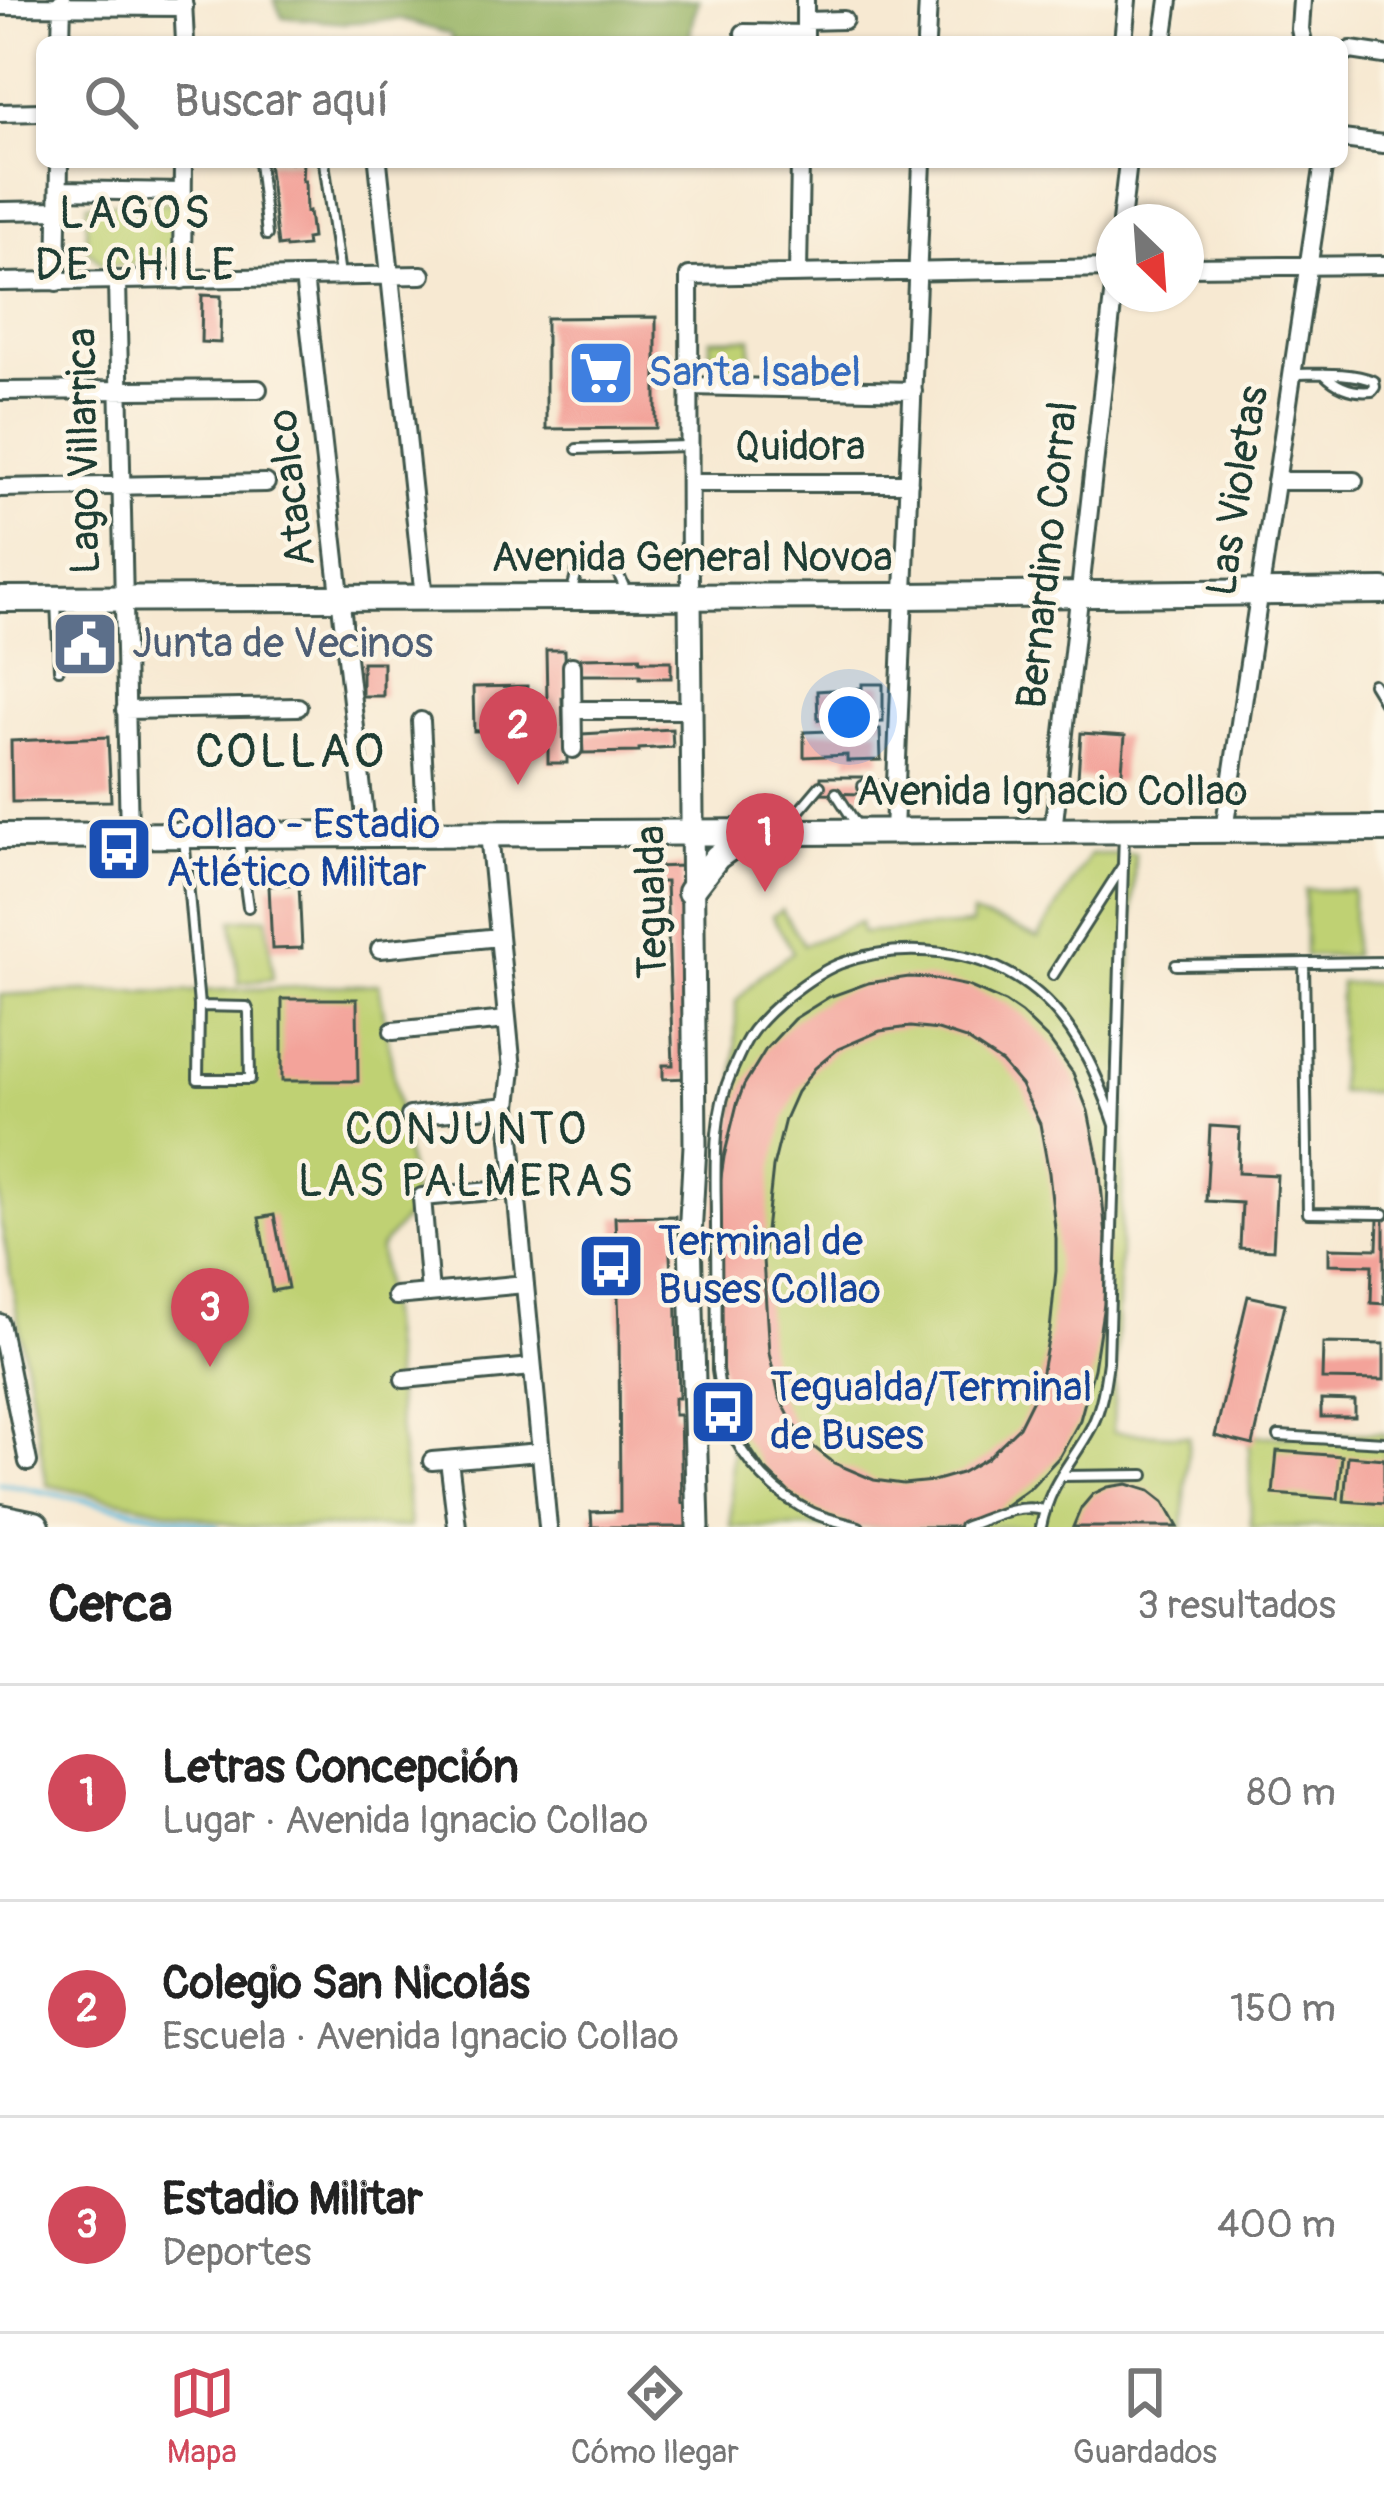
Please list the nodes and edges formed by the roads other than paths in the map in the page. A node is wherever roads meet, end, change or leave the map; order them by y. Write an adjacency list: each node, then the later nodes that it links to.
1 (805, 0): 10 (street)
2 (928, 0): 14 (street)
3 (1127, 0): 15 (street)
4 (1169, 0): 16 (street)
5 (1302, 0): 17 (street)
6 (62, 3): 7 (street); 8 (street); 12 (street)
7 (184, 4): 13 (street)
8 (0, 6)
9 (844, 20): 10 (street)
10 (805, 32): 11 (street)
11 (744, 33)
12 (61, 36)
13 (185, 36)
14 (926, 36)
15 (1124, 36)
16 (1164, 36)
17 (1302, 36)
18 (1348, 53): 19 (street)
19 (1384, 55)
20 (36, 112): 21 (street)
21 (0, 113)
22 (1348, 140): 23 (street)
23 (1384, 144)
24 (59, 168): 33 (street, Lago Villarrica)
25 (184, 168): 34 (street)
26 (260, 168): 38 (lane)
27 (325, 168): 48 (lane)
28 (379, 168): 46 (street)
29 (800, 168): 45 (street)
30 (922, 168): 44 (street)
31 (1127, 168): 35 (street)
32 (1323, 168): 41 (street, Las Violetas)
33 (59, 190): 34 (street); 36 (street, Lago Villarrica)
34 (183, 192): 50 (street)
35 (1123, 204)
36 (58, 210): 37 (street); 39 (street, Lago Villarrica)
37 (0, 212)
38 (267, 235)
39 (58, 244): 51 (street, Lago Villarrica); 54 (street, Lago Villarrica)
40 (1384, 265): 41 (street)
41 (1309, 266): 43 (street); 56 (street, Las Violetas)
42 (1096, 268): 44 (street)
43 (1204, 268)
44 (919, 270): 45 (street); 62 (street)
45 (798, 273): 58 (street, Tegualda)
46 (391, 275): 47 (street); 48 (street); 82 (street)
47 (422, 275)
48 (340, 276): 49 (street)
49 (304, 277): 50 (street); 81 (street, Atacalco)
50 (182, 280): 52 (street)
51 (88, 281): 52 (street); 54 (street)
52 (117, 281): 60 (street, Lago Villarrica)
53 (0, 282): 54 (street)
54 (58, 282)
55 (1111, 312): 76 (street, Bernardino Corral)
56 (1292, 374): 57 (lane); 65 (street, Las Violetas)
57 (1324, 374): 57 (lane)
58 (690, 386): 62 (street); 63 (street, Tegualda)
59 (258, 389): 60 (street)
60 (118, 390): 61 (street); 70 (street, Lago Villarrica)
61 (0, 391)
62 (913, 391): 69 (street)
63 (690, 446): 64 (lane); 68 (street, Tegualda)
64 (577, 449)
65 (1276, 481): 66 (street); 75 (street, Las Violetas)
66 (1354, 481)
67 (266, 483): 70 (street)
68 (690, 483): 69 (street, Quidora); 78 (street, Tegualda)
69 (909, 483): 79 (street)
70 (120, 486): 71 (street); 85 (street, Lago Villarrica)
71 (0, 488)
72 (612, 559): 77 (lane)
73 (580, 560): 80 (lane)
74 (1384, 591): 75 (main road, Avenida General Novoa)
75 (1260, 592): 76 (main road, Avenida General Novoa); 102 (street, Las Violetas)
76 (1080, 593): 79 (main road, Avenida General Novoa); 105 (street, Bernardino Corral)
77 (628, 596): 78 (main road, Avenida General Novoa); 80 (main road, Avenida General Novoa)
78 (690, 596): 79 (main road, Avenida General Novoa); 93 (street, Tegualda)
79 (904, 596): 98 (street)
80 (570, 597): 82 (main road, Avenida General Novoa)
81 (342, 598): 82 (main road, Avenida General Novoa); 85 (main road, Avenida General Novoa); 110 (street, Atacalco)
82 (424, 598)
83 (0, 599): 84 (main road, Avenida General Novoa)
84 (56, 599): 85 (main road, Avenida General Novoa); 87 (lane)
85 (122, 599): 91 (street, Lago Villarrica)
86 (572, 666): 92 (street)
87 (59, 669)
88 (1373, 684): 89 (lane)
89 (1384, 702)
90 (298, 707): 91 (street)
91 (125, 710): 115 (street, Lago Villarrica)
92 (573, 710): 93 (street); 95 (street)
93 (690, 710): 106 (street, Tegualda)
94 (421, 721): 111 (street)
95 (573, 749)
96 (820, 786): 108 (lane)
97 (863, 786): 98 (lane)
98 (896, 786): 104 (street)
99 (836, 793): 103 (lane)
100 (1384, 829): 102 (main road, Avenida Ignacio Collao)
101 (1124, 830): 102 (main road, Avenida Ignacio Collao); 105 (main road, Avenida Ignacio Collao); 116 (lane)
102 (1224, 830)
103 (861, 831): 104 (main road, Avenida Ignacio Collao); 108 (main road, Avenida Ignacio Collao)
104 (893, 831): 105 (main road, Avenida Ignacio Collao)
105 (1053, 831)
106 (691, 832): 107 (main road, Avenida Ignacio Collao); 109 (main road, Avenida Ignacio Collao); 117 (street, Tegualda)
107 (753, 832): 108 (main road, Avenida Ignacio Collao); 117 (main road)
108 (781, 832)
109 (489, 833): 111 (main road, Avenida Ignacio Collao); 119 (street)
110 (367, 834): 111 (main road, Avenida Ignacio Collao); 113 (main road, Avenida Ignacio Collao)
111 (427, 834)
112 (184, 835): 113 (main road, Avenida Ignacio Collao); 115 (main road, Avenida Ignacio Collao); 125 (lane)
113 (237, 835): 118 (lane)
114 (0, 836): 115 (main road, Avenida Ignacio Collao)
115 (129, 836)
116 (1123, 866): 124 (lane); 130 (lane)
117 (691, 892): 150 (street, Tegualda)
118 (248, 907)
119 (499, 937): 120 (street); 126 (street)
120 (380, 949)
121 (1384, 962): 122 (lane)
122 (1304, 963): 123 (lane); 132 (lane)
123 (1176, 964)
124 (1053, 975)
125 (199, 1006): 125 (lane)
126 (507, 1020): 127 (street); 128 (street)
127 (393, 1031)
128 (508, 1106): 129 (street); 131 (street)
129 (410, 1116)
130 (1115, 1125): 144 (lane); 151 (lane)
131 (515, 1189): 133 (street); 134 (street)
132 (1384, 1214)
133 (524, 1284): 134 (street); 137 (street)
134 (430, 1293): 135 (street)
135 (396, 1296)
136 (0, 1323): 142 (street)
137 (532, 1367): 138 (street); 141 (street)
138 (404, 1379)
139 (1279, 1436): 140 (lane)
140 (1384, 1442)
141 (540, 1452): 148 (street); 149 (street)
142 (28, 1462)
143 (1144, 1475): 144 (lane)
144 (1059, 1476): 145 (lane)
145 (1044, 1510): 152 (lane); 153 (lane)
146 (0, 1520): 147 (highway)
147 (34, 1527)
148 (457, 1527)
149 (548, 1527)
150 (698, 1527)
151 (859, 1527)
152 (964, 1527)
153 (1041, 1527)

